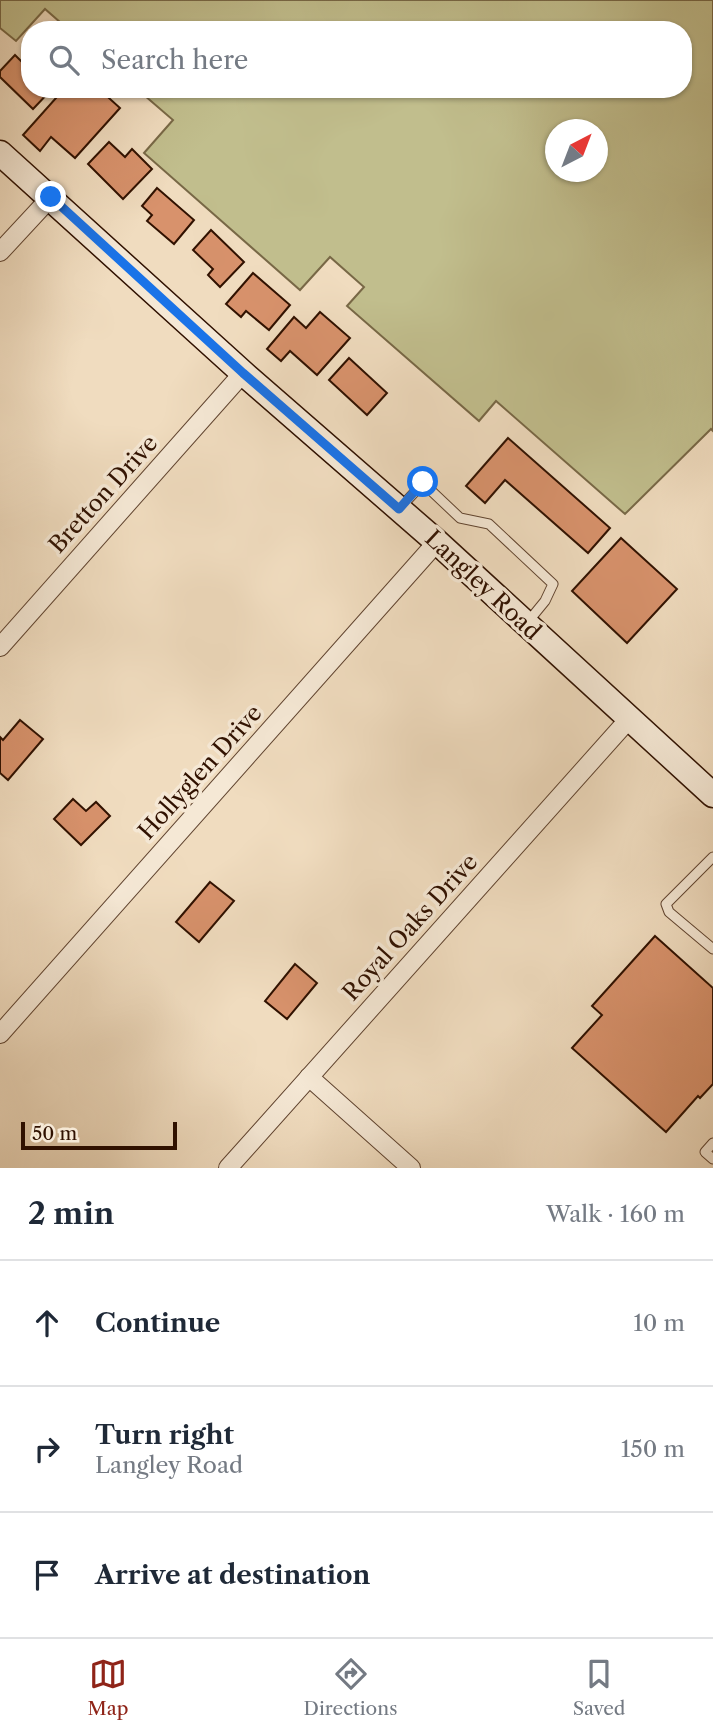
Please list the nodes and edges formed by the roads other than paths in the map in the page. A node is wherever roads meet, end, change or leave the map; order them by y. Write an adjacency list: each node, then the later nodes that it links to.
1 (0, 153): 2 (street, Langley Road)
2 (51, 197): 3 (street); 4 (street, Langley Road)
3 (0, 252)
4 (243, 373): 5 (street, Langley Road); 8 (street, Bretton Drive)
5 (399, 509): 6 (street, Langley Road); 7 (lane)
6 (437, 542): 7 (street, Langley Road); 13 (street, Hollyglen Drive)
7 (526, 624): 9 (street, Langley Road)
8 (0, 647)
9 (629, 719): 10 (street, Langley Road); 14 (street, Royal Oaks Drive)
10 (713, 795)
11 (713, 856): 12 (lane)
12 (713, 949)
13 (0, 1034)
14 (309, 1077): 17 (street, Royal Oaks Drive); 18 (street)
15 (713, 1143): 16 (lane)
16 (713, 1159)
17 (228, 1168)
18 (411, 1168)

